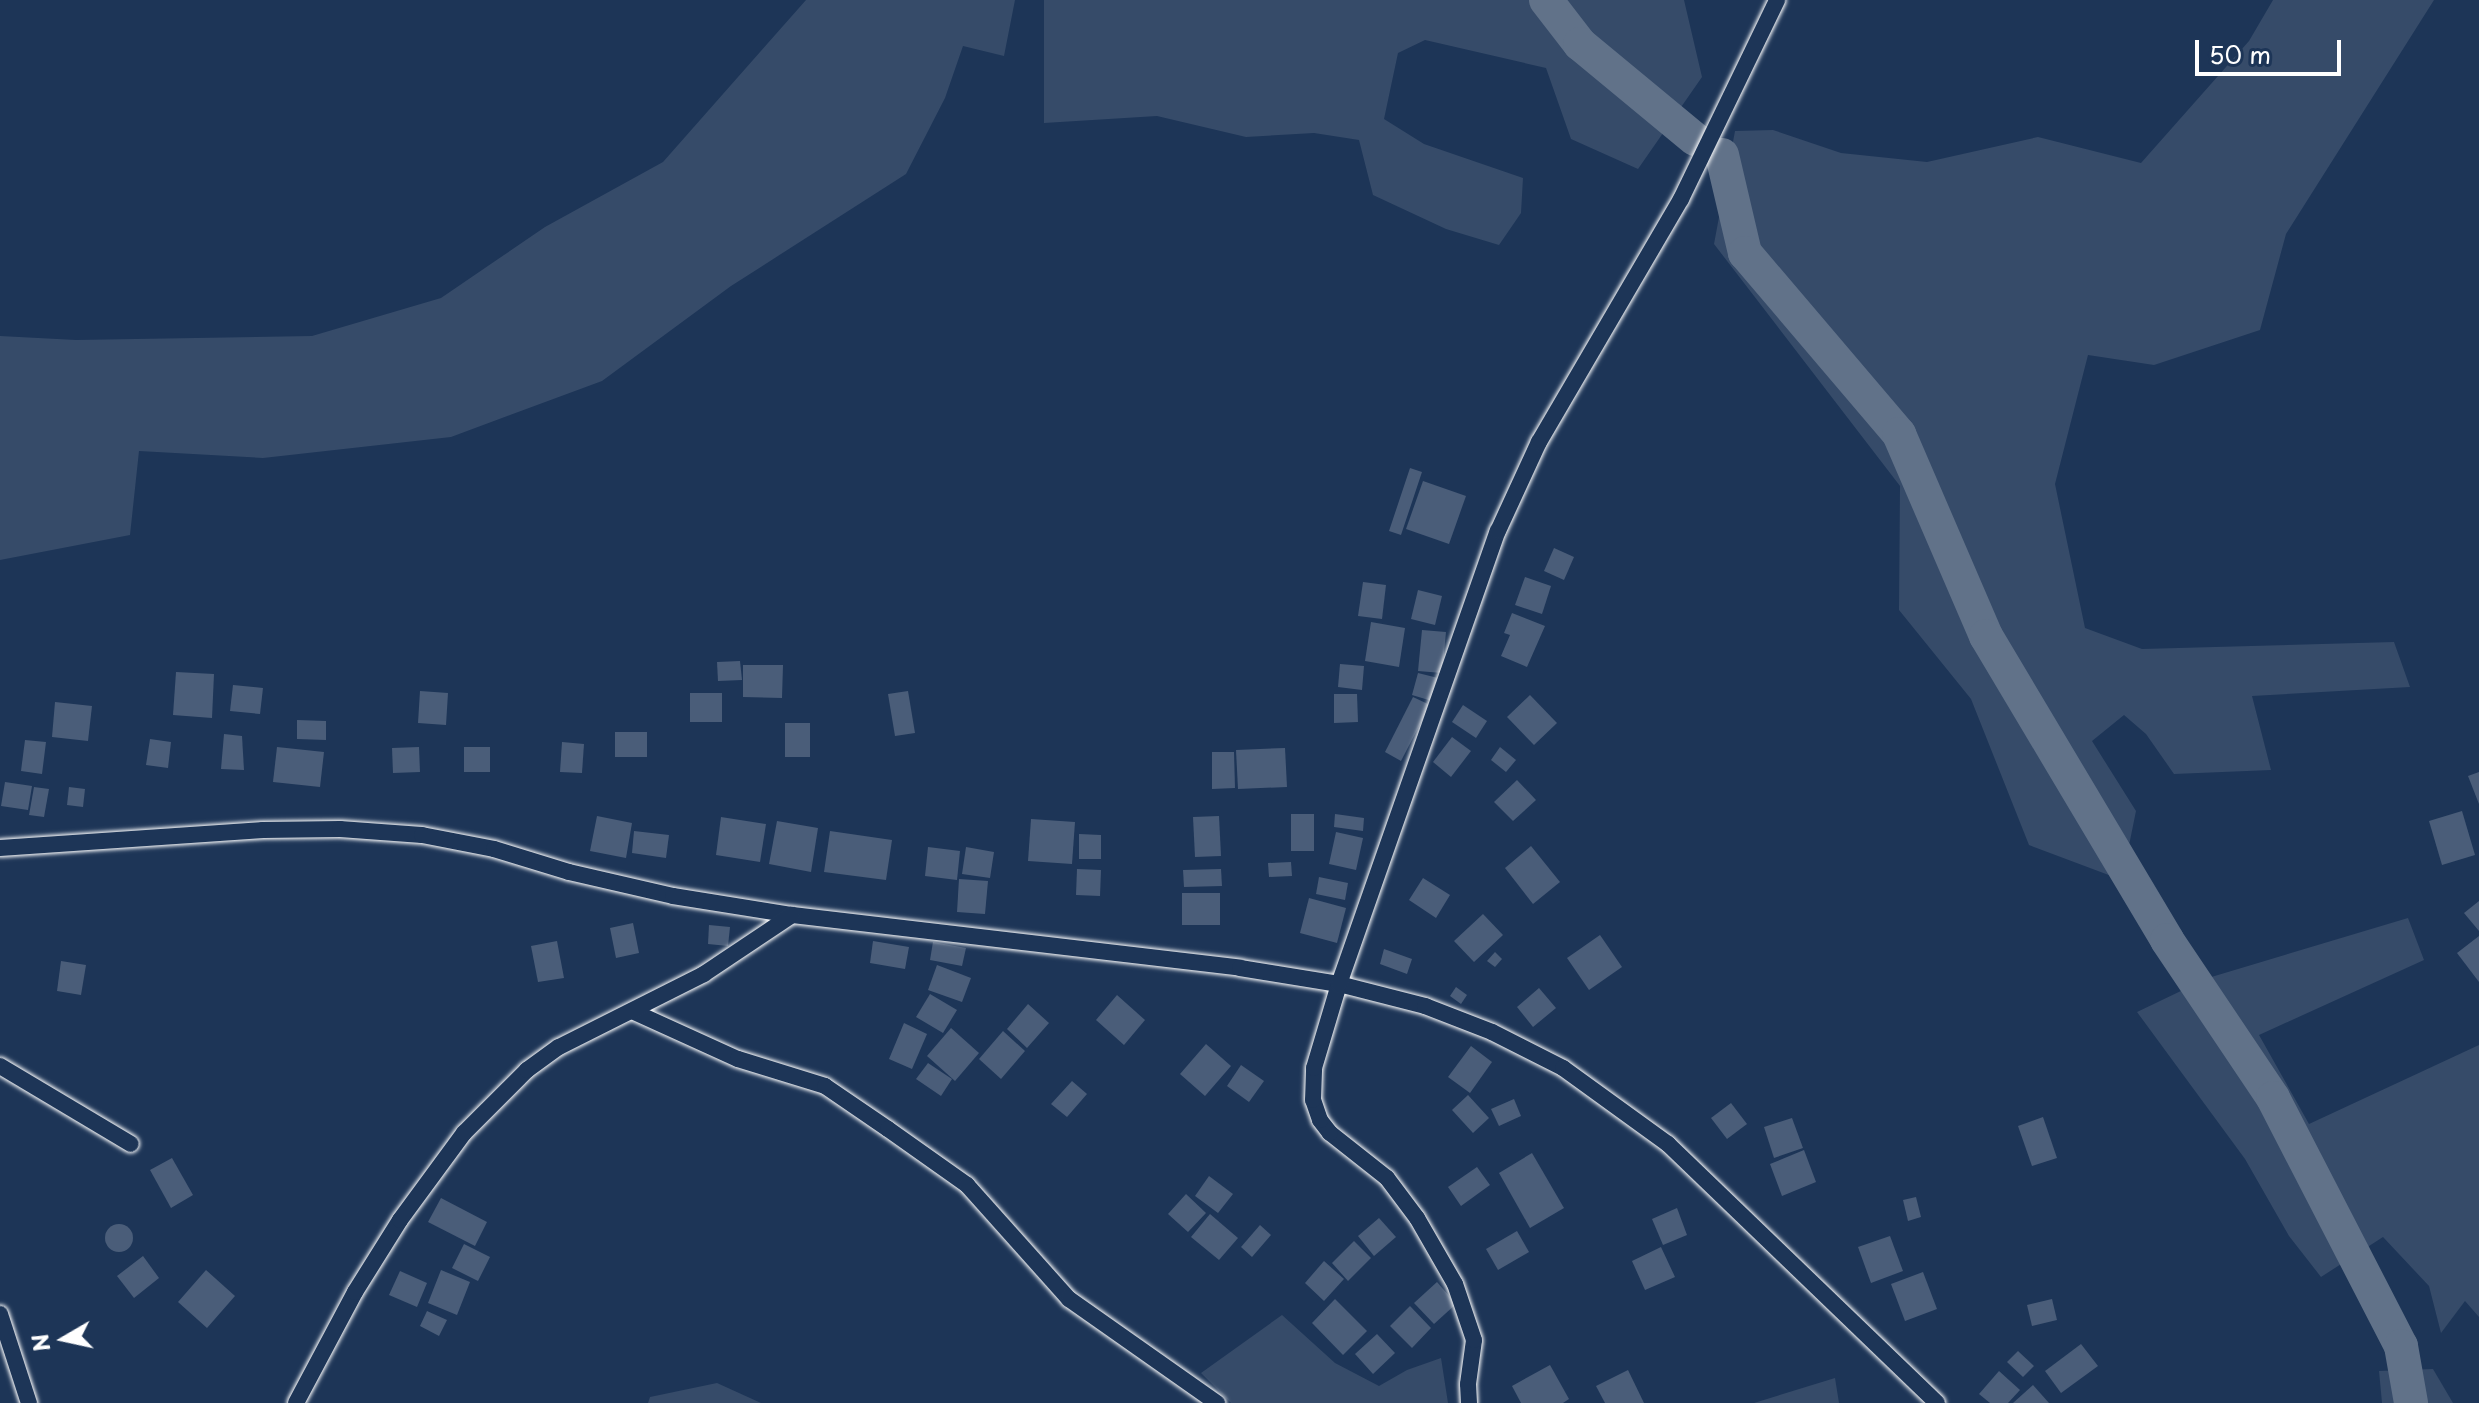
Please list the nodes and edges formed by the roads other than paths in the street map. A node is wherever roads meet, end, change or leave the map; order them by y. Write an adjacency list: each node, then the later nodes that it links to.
1 (1777, 0): 4 (street)
2 (0, 848): 3 (street)
3 (792, 915): 4 (street); 5 (street)
4 (1339, 984): 12 (street); 13 (street)
5 (632, 1011): 10 (street); 11 (street)
6 (0, 1066): 7 (street)
7 (131, 1144)
8 (0, 1314): 9 (street)
9 (29, 1403)
10 (296, 1403)
11 (1217, 1403)
12 (1469, 1403)
13 (1937, 1403)

